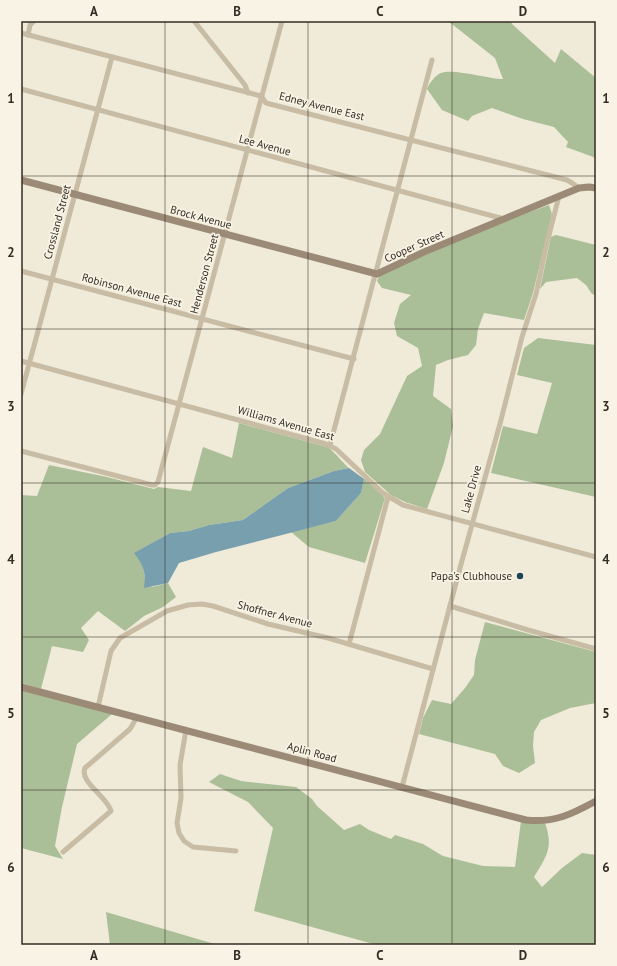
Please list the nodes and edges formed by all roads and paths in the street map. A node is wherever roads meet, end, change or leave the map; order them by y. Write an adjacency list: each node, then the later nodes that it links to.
1 (34, 21): 5 (street)
2 (194, 21): 9 (street)
3 (282, 21): 10 (street, Henderson Street)
4 (21, 33): 5 (street, Edney Avenue East)
5 (28, 35): 6 (street, Edney Avenue East)
6 (112, 57): 9 (street, Edney Avenue East); 11 (street, Crossland Street)
7 (432, 60): 12 (street)
8 (21, 89): 11 (street, Lee Avenue)
9 (248, 93): 10 (street, Edney Avenue East)
10 (261, 96): 12 (street, Edney Avenue East); 13 (street, Henderson Street)
11 (98, 110): 13 (street, Lee Avenue); 18 (street, Crossland Street)
12 (410, 140): 15 (street, Edney Avenue East); 17 (street)
13 (247, 150): 17 (street, Lee Avenue); 21 (street, Henderson Street)
14 (21, 180): 18 (street, Brock Avenue)
15 (579, 188): 16 (street, Edney Avenue East); 19 (street, Cooper Street)
16 (596, 188)
17 (398, 190): 20 (street, Lee Avenue); 23 (street)
18 (75, 194): 21 (street, Brock Avenue); 24 (street, Crossland Street)
19 (559, 196): 20 (street, Cooper Street); 34 (street, Lake Drive)
20 (504, 219): 23 (street, Cooper Street)
21 (225, 235): 23 (street, Brock Avenue); 25 (street, Henderson Street)
22 (21, 271): 24 (street, Robinson Avenue East)
23 (376, 274): 26 (street, Cooper Street)
24 (52, 279): 25 (street, Robinson Avenue East); 28 (street, Crossland Street)
25 (203, 319): 26 (street, Robinson Avenue East); 30 (street, Henderson Street)
26 (354, 359): 31 (street, Cooper Street)
27 (21, 361): 28 (street, Williams Avenue East)
28 (30, 363): 29 (street, Crossland Street); 30 (street, Williams Avenue East)
29 (21, 394)
30 (179, 404): 31 (street, Williams Avenue East); 32 (street, Henderson Street)
31 (330, 445): 33 (street, Williams Avenue East)
32 (21, 451)
33 (388, 496): 34 (street, Williams Avenue East); 37 (street)
34 (472, 524): 35 (street, Williams Avenue East); 36 (street, Lake Drive)
35 (596, 557)
36 (450, 606): 38 (street); 39 (street, Lake Drive)
37 (349, 644): 39 (street, Shoffner Avenue); 41 (street, Shoffner Avenue)
38 (596, 649)
39 (433, 669): 44 (street, Lake Drive)
40 (21, 687): 41 (street, Aplin Road)
41 (98, 707): 42 (street, Aplin Road)
42 (137, 717): 43 (street, Aplin Road); 47 (street)
43 (186, 730): 44 (street, Aplin Road); 46 (street)
44 (402, 787): 45 (street, Aplin Road)
45 (596, 801)
46 (236, 851)
47 (63, 852)

